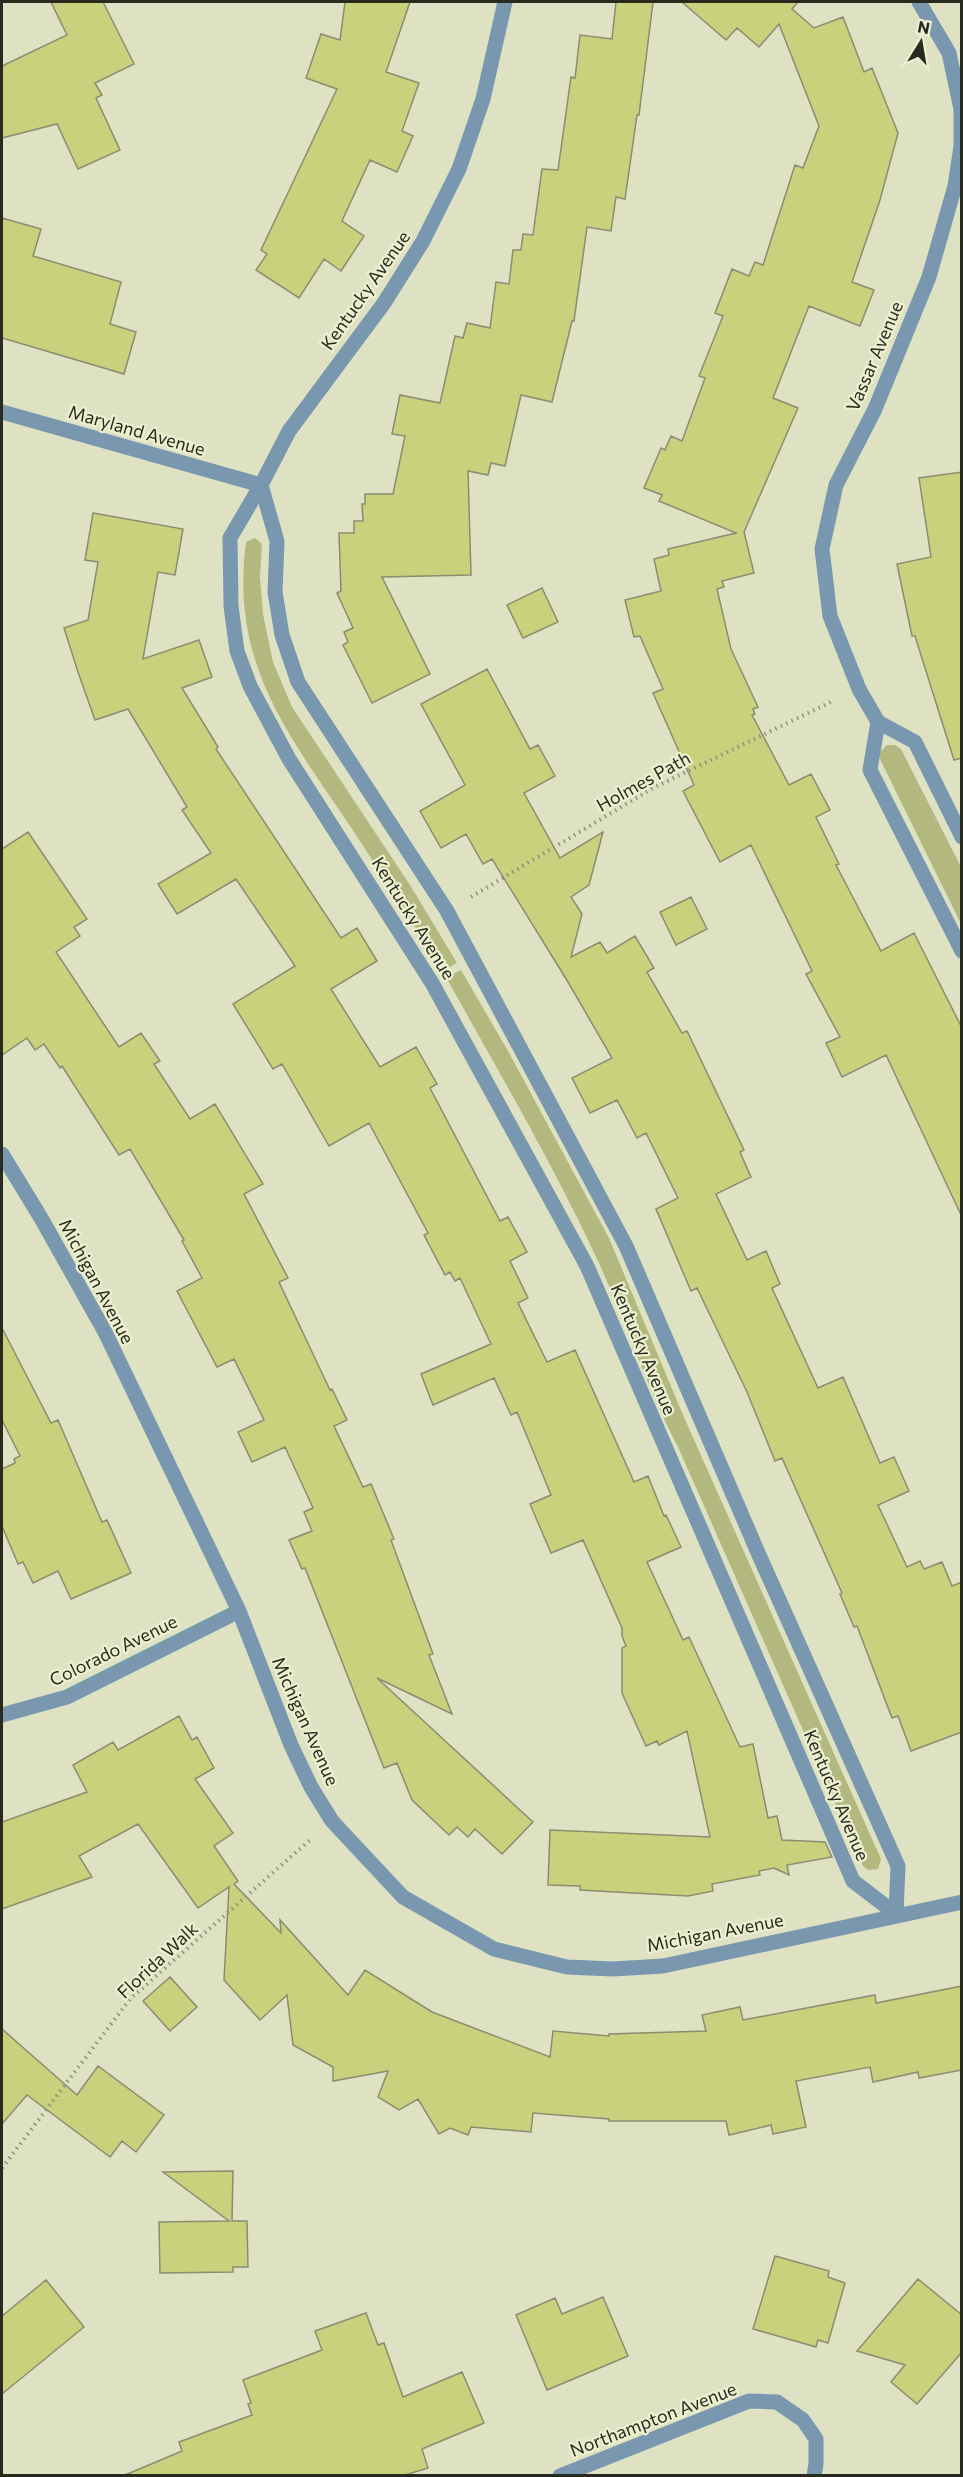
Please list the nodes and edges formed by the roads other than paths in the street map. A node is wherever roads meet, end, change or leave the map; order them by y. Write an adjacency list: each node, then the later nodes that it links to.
1 (505, 2): 4 (street, Kentucky Avenue)
2 (920, 2): 5 (street, Vassar Avenue)
3 (2, 412): 4 (street, Maryland Avenue)
4 (261, 485): 12 (street, Kentucky Avenue); 12 (street, Kentucky Avenue)
5 (878, 723): 6 (street); 7 (street)
6 (962, 837)
7 (962, 951)
8 (2, 1154): 9 (street, Michigan Avenue)
9 (239, 1611): 10 (street, Colorado Avenue); 12 (street, Michigan Avenue)
10 (2, 1716)
11 (962, 1902): 12 (street, Michigan Avenue)
12 (896, 1914)
13 (560, 2475): 14 (street, Northampton Avenue)
14 (814, 2475)

